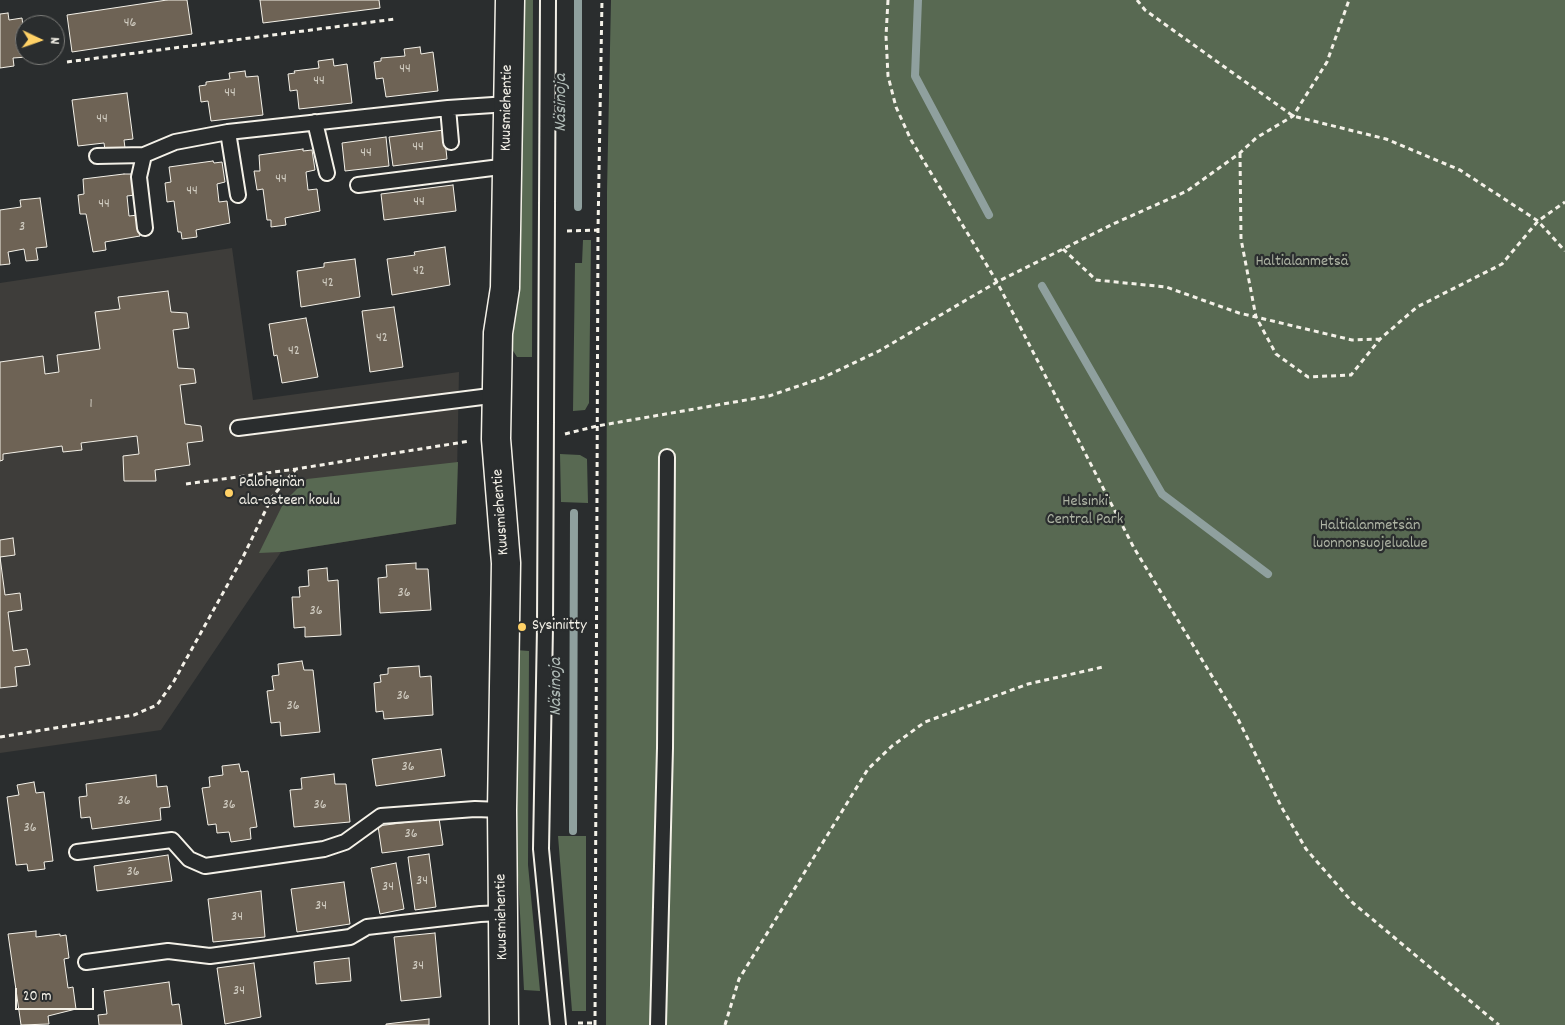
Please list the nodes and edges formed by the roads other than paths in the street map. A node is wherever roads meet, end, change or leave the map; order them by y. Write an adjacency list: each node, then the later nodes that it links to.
1 (510, 0): 3 (main road, Kuusmiehentie)
2 (548, 0): 23 (lane)
3 (508, 104): 4 (lane); 10 (main road, Kuusmiehentie)
4 (448, 108): 5 (lane); 7 (lane)
5 (315, 122): 6 (lane); 11 (lane)
6 (228, 132): 8 (lane); 13 (lane)
7 (451, 142)
8 (144, 155): 9 (lane); 14 (lane)
9 (97, 156)
10 (508, 166): 12 (lane); 15 (main road, Kuusmiehentie)
11 (327, 173)
12 (358, 185)
13 (238, 195)
14 (145, 228)
15 (498, 394): 16 (lane); 18 (main road, Kuusmiehentie)
16 (238, 428)
17 (667, 457): 24 (lane)
18 (502, 810): 19 (lane); 20 (main road, Kuusmiehentie)
19 (77, 852)
20 (503, 913): 21 (lane); 22 (main road, Kuusmiehentie)
21 (86, 962)
22 (504, 1025)
23 (558, 1025)
24 (658, 1025)

